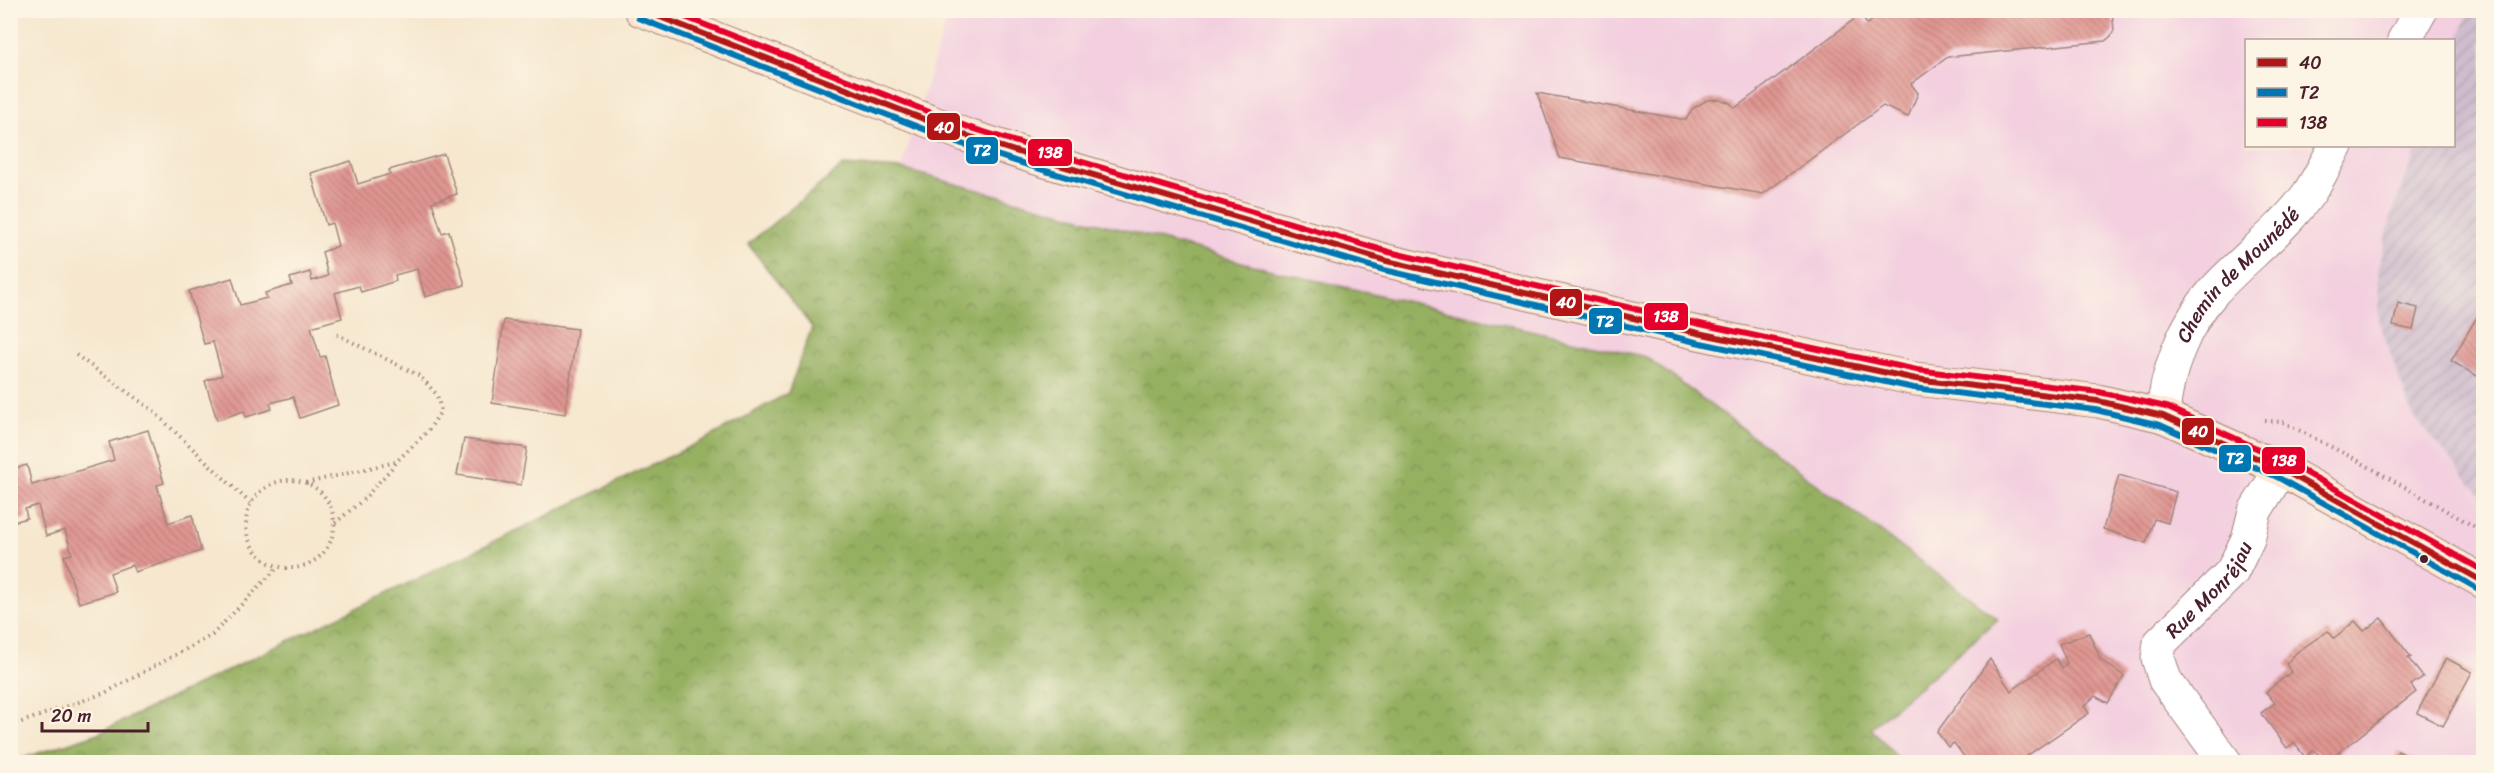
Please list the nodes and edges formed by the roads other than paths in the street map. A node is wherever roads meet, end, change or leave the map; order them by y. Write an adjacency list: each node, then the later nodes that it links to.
1 (641, 10): 5 (main road)
2 (2421, 10): 3 (street)
3 (2405, 39)
4 (2335, 147): 5 (street, Chemin de Mounédé)
5 (2163, 416): 6 (main road)
6 (2281, 469): 7 (main road); 8 (street, Rue Monréjau)
7 (2484, 582)
8 (2225, 762)

